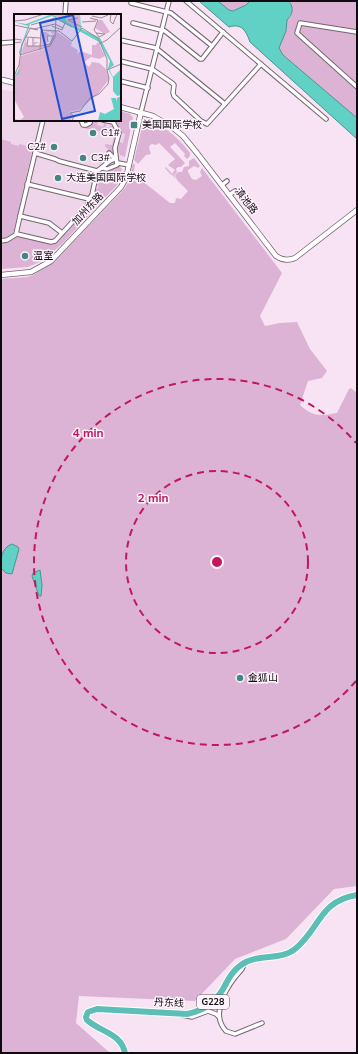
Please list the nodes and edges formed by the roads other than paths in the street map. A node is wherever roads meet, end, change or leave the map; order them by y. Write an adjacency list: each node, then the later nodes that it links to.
1 (66, 1): 6 (street)
2 (169, 1): 5 (street)
3 (186, 1): 9 (street)
4 (131, 3): 5 (street)
5 (166, 12): 8 (street); 14 (street)
6 (65, 14)
7 (133, 23): 8 (street)
8 (161, 30): 14 (street); 15 (street)
9 (223, 32): 14 (street); 17 (street)
10 (357, 32): 22 (street)
11 (121, 40): 15 (street)
12 (14, 42): 13 (street)
13 (1, 43)
14 (212, 46)
15 (156, 49): 18 (street); 24 (street)
16 (121, 61): 18 (street)
17 (261, 64): 24 (street); 27 (street)
18 (152, 69): 23 (street); 24 (street)
19 (2, 80): 21 (street)
20 (121, 81): 23 (street)
21 (14, 83)
22 (357, 87)
23 (148, 88): 26 (street)
24 (225, 104)
25 (121, 106): 26 (street, 滇池路)
26 (141, 112): 35 (street, 加州东路); 40 (street, 滇池路)
27 (326, 119)
28 (43, 121): 32 (street)
29 (82, 121): 30 (street)
30 (91, 121)
31 (108, 121): 34 (street)
32 (35, 153): 37 (street); 39 (street)
33 (109, 153): 34 (street)
34 (117, 161): 35 (street); 36 (street); 36 (street)
35 (129, 165): 49 (street, 加州东路)
36 (102, 168): 37 (street)
37 (97, 171): 43 (street)
38 (227, 181): 40 (street)
39 (28, 184): 43 (street); 45 (street)
40 (222, 185): 42 (street, 滇池路)
41 (235, 191): 42 (street)
42 (229, 195): 44 (street, 滇池路)
43 (89, 199): 46 (street)
44 (357, 210)
45 (20, 216): 46 (street); 47 (street)
46 (62, 233): 47 (street)
47 (16, 234): 48 (street)
48 (1, 242)
49 (1, 274)
50 (357, 894): 51 (highway)
51 (240, 965): 52 (highway, 丹东线 / G228); 53 (street)
52 (179, 1014): 53 (street); 55 (highway, 丹东线 / G228)
53 (219, 1017): 54 (street)
54 (262, 1023)
55 (125, 1053)

